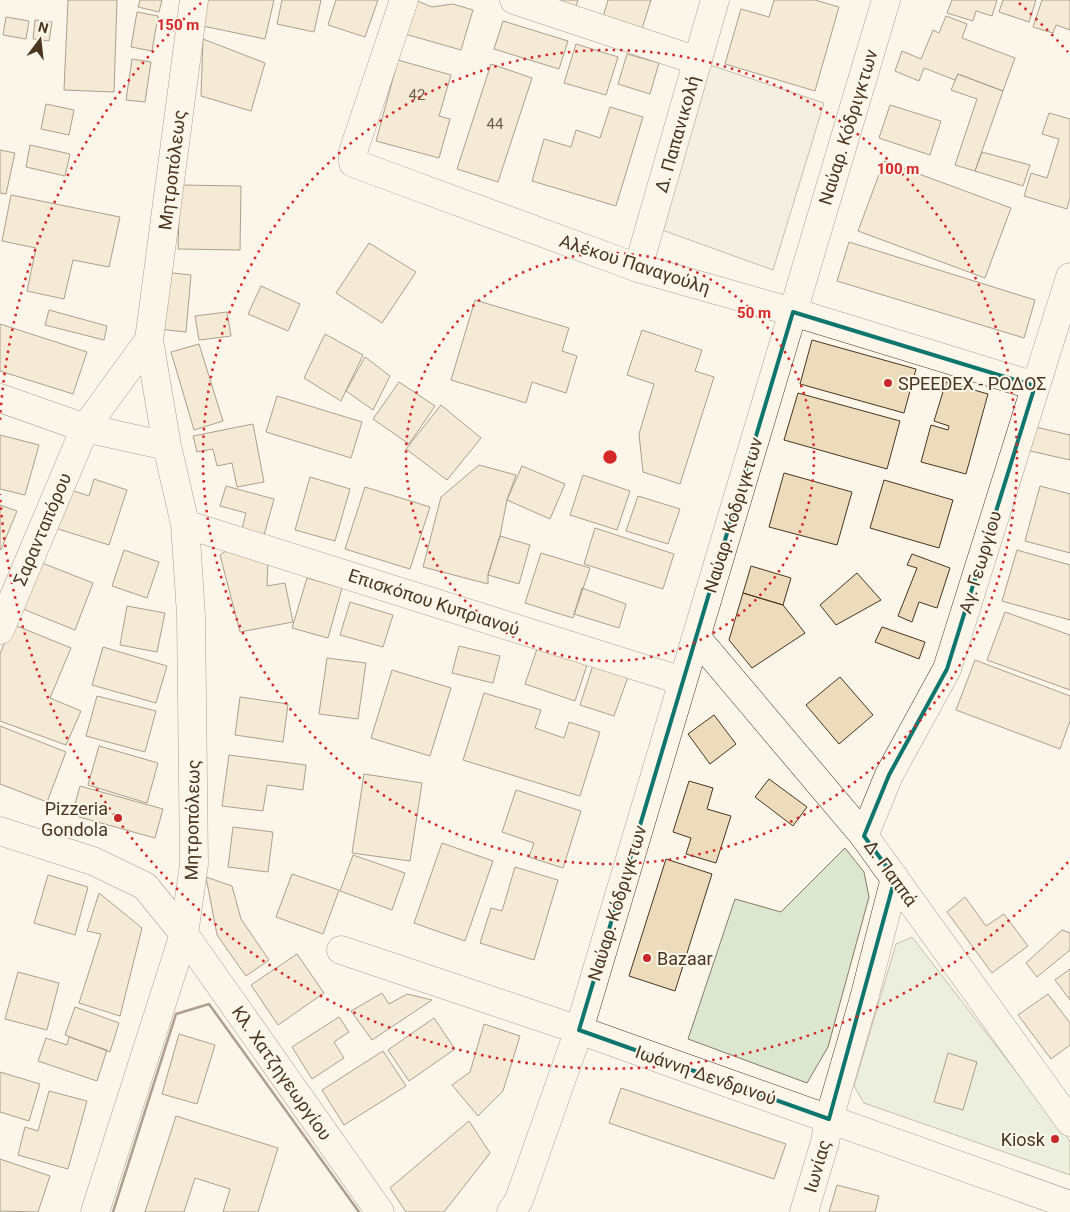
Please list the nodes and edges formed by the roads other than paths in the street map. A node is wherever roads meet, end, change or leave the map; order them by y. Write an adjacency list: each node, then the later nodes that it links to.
1 (194, 0): 10 (street, Μητροπόλεως)
2 (404, 0): 7 (street, Αλέκου Παναγούλη)
3 (514, 0): 6 (street)
4 (715, 0): 6 (street, Δ. Παπανικολή)
5 (886, 0): 9 (street, Ναύαρ. Κόδριγκτων)
6 (698, 61): 7 (street, Δ. Παπανικολή)
7 (638, 268): 9 (street, Αλέκου Παναγούλη)
8 (1070, 277): 11 (street, Αγ. Γεωργίου)
9 (793, 312): 11 (street, Αλέκου Παναγούλη); 17 (street, Ναύαρ. Κόδριγκτων)
10 (149, 340): 13 (street, Σαρανταπόρου); 14 (street, Μητροπόλεως)
11 (1035, 386): 20 (street, Αγ. Γεωργίου)
12 (0, 398): 13 (street)
13 (85, 428): 14 (street); 16 (street, Σαρανταπόρου)
14 (167, 446): 15 (street, Μητροπόλεως)
15 (185, 524): 18 (street, Επισκόπου Κυπριανού); 22 (street, Μητροπόλεως)
16 (0, 630)
17 (696, 637): 18 (street, Ναύαρ. Κόδριγκτων); 20 (street, Δ. Παππά)
18 (683, 681): 24 (street, Ναύαρ. Κόδριγκτων)
19 (0, 831): 22 (street)
20 (864, 836): 21 (street, Δ. Παππά)
21 (895, 878): 25 (street, Ιωνίας); 26 (street, Δ. Παππά)
22 (184, 934): 28 (street, Μητροπόλεως); 29 (street, Κλ. Χατζηγεωργίου)
23 (341, 950): 24 (street, Ιωάννη Δενδρινού)
24 (579, 1030): 25 (street, Ιωάννη Δενδρινού); 30 (street, Ναύαρ. Κόδριγκτων)
25 (829, 1119): 27 (street, Ιωάννη Δενδρινού); 31 (street, Ιωνίας)
26 (1070, 1122)
27 (1070, 1205)
28 (95, 1212)
29 (380, 1212)
30 (511, 1212)
31 (804, 1212)

